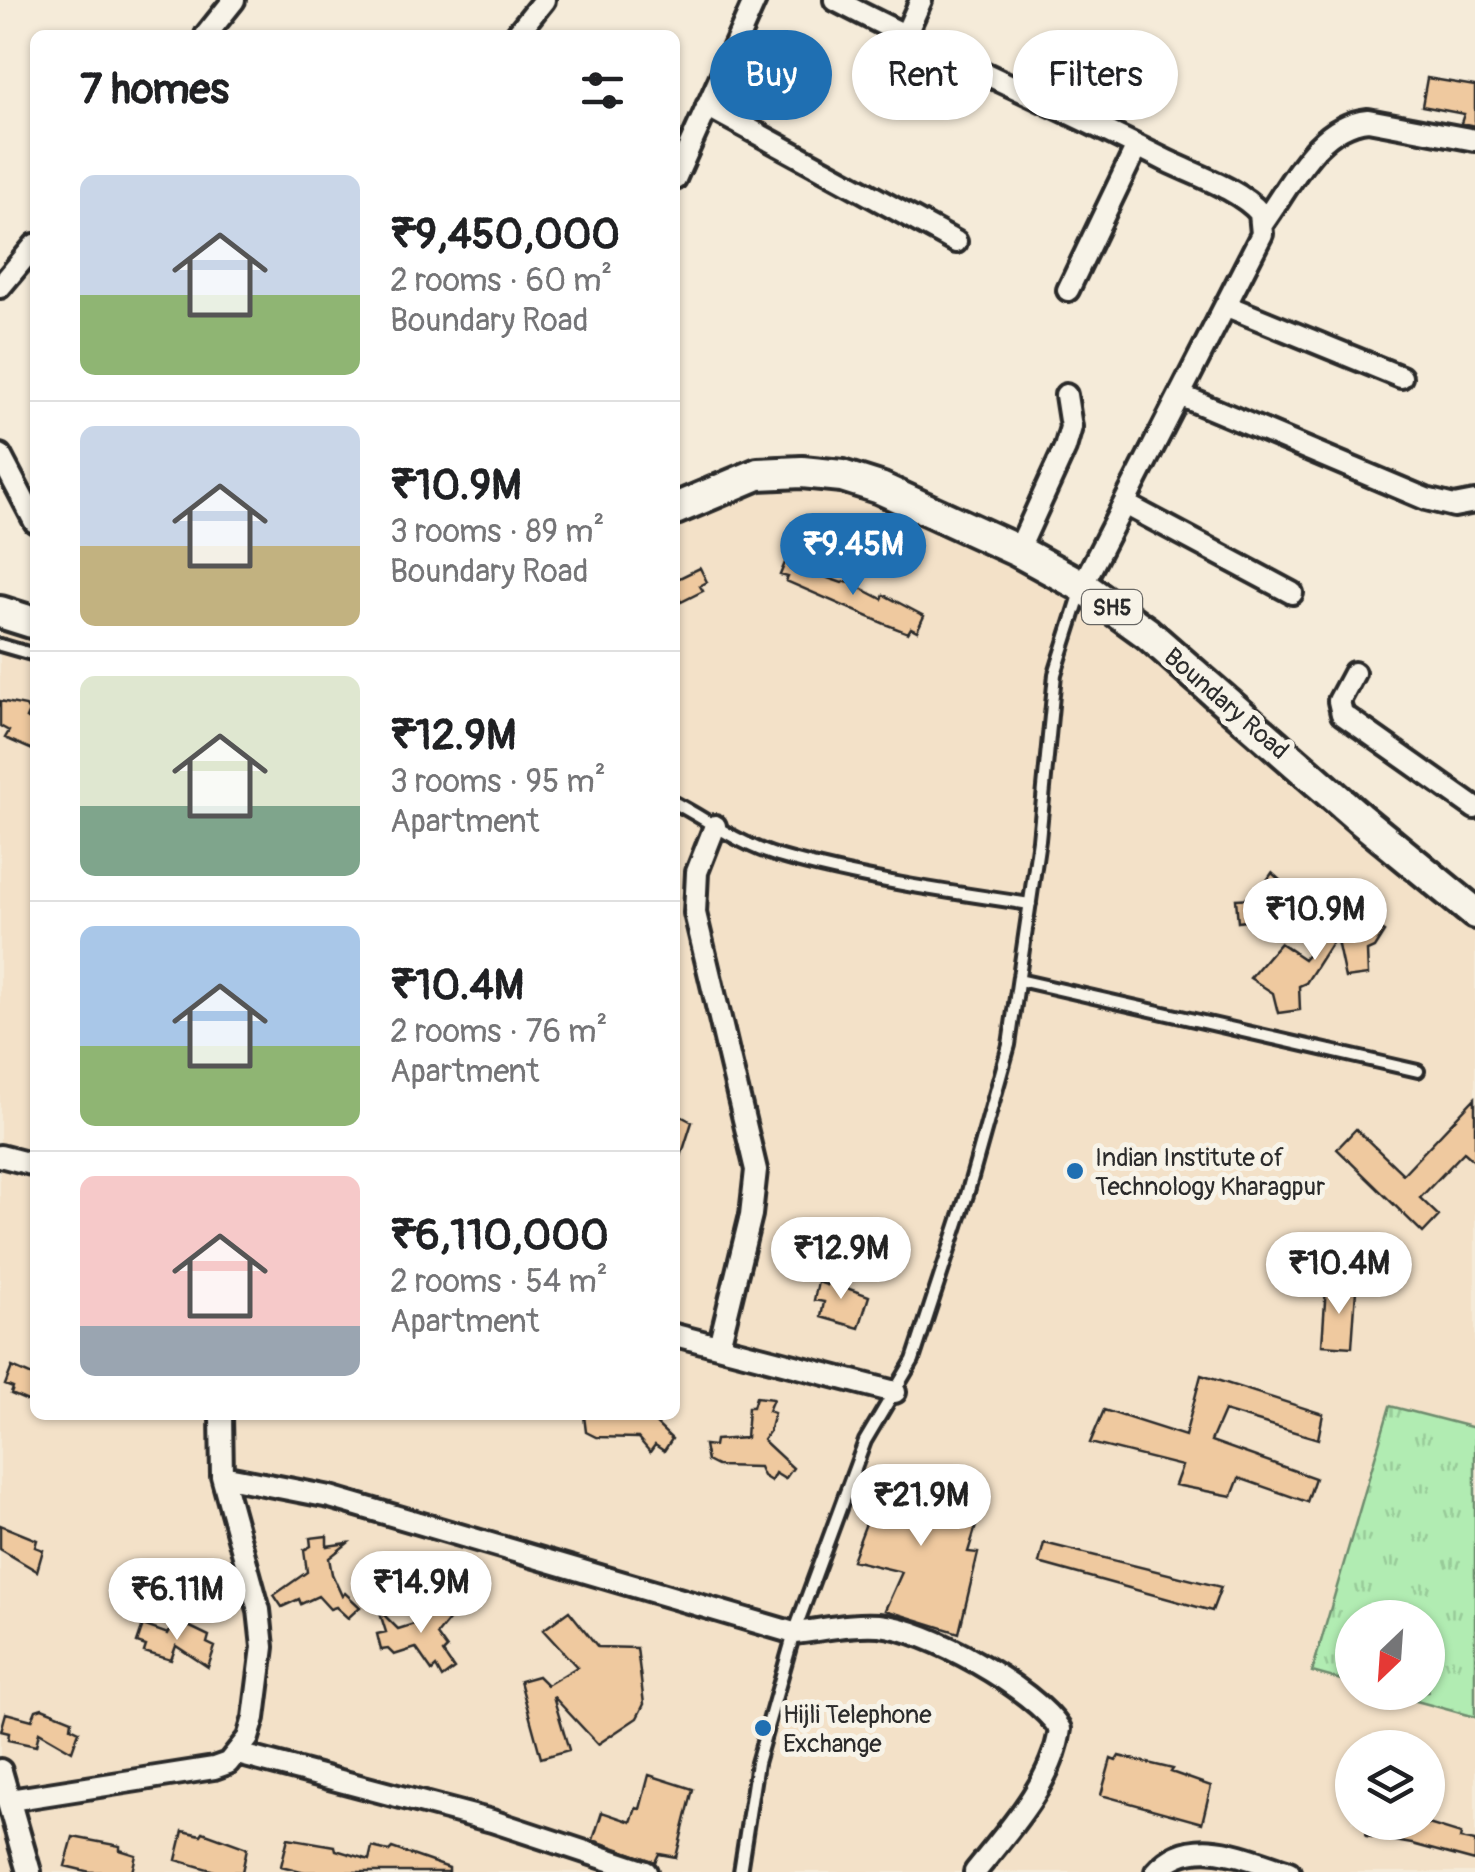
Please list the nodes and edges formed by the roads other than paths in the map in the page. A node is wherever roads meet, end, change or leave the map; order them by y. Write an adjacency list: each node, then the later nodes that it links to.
1 (234, 0): 6 (street)
2 (544, 0): 7 (street)
3 (755, 0): 11 (street)
4 (835, 0): 8 (street)
5 (921, 0): 9 (street)
6 (210, 30)
7 (520, 30)
8 (893, 30)
9 (908, 30)
10 (993, 78): 13 (street)
11 (708, 106): 14 (street); 16 (street)
12 (1475, 140): 15 (street)
13 (1137, 146): 15 (street); 19 (street)
14 (680, 168)
15 (1264, 223): 20 (street)
16 (956, 242)
17 (30, 251): 18 (street)
18 (0, 288)
19 (1068, 290)
20 (1227, 306): 21 (street); 23 (street)
21 (1401, 377)
22 (1066, 395): 29 (street)
23 (1182, 396): 25 (street); 26 (street)
24 (0, 455): 28 (street)
25 (1475, 502)
26 (1126, 504): 30 (street); 31 (street)
27 (680, 507): 29 (main road, Boundary Road / SH5)
28 (30, 512)
29 (1018, 551): 30 (main road, Boundary Road / SH5)
30 (1082, 586): 40 (lane); 41 (main road, Boundary Road / SH5)
31 (1292, 593)
32 (0, 612): 33 (main road)
33 (30, 621)
34 (0, 645): 35 (lane)
35 (30, 654)
36 (1354, 673): 38 (street)
37 (680, 806): 39 (lane)
38 (1475, 808)
39 (715, 826): 40 (lane); 47 (street)
40 (1030, 904): 42 (lane)
41 (1475, 913)
42 (1019, 980): 43 (lane); 48 (lane)
43 (1418, 1071)
44 (0, 1156): 45 (street)
45 (30, 1164)
46 (680, 1336): 47 (street)
47 (719, 1346): 48 (street)
48 (895, 1392): 51 (lane)
49 (221, 1420): 50 (street)
50 (222, 1476): 51 (street); 52 (street)
51 (794, 1633): 56 (lane); 57 (street)
52 (238, 1754): 53 (street); 55 (street)
53 (3, 1782): 54 (street)
54 (29, 1872)
55 (646, 1872)
56 (740, 1872)
57 (975, 1872)
58 (1156, 1872): 59 (street)
59 (1289, 1872)

